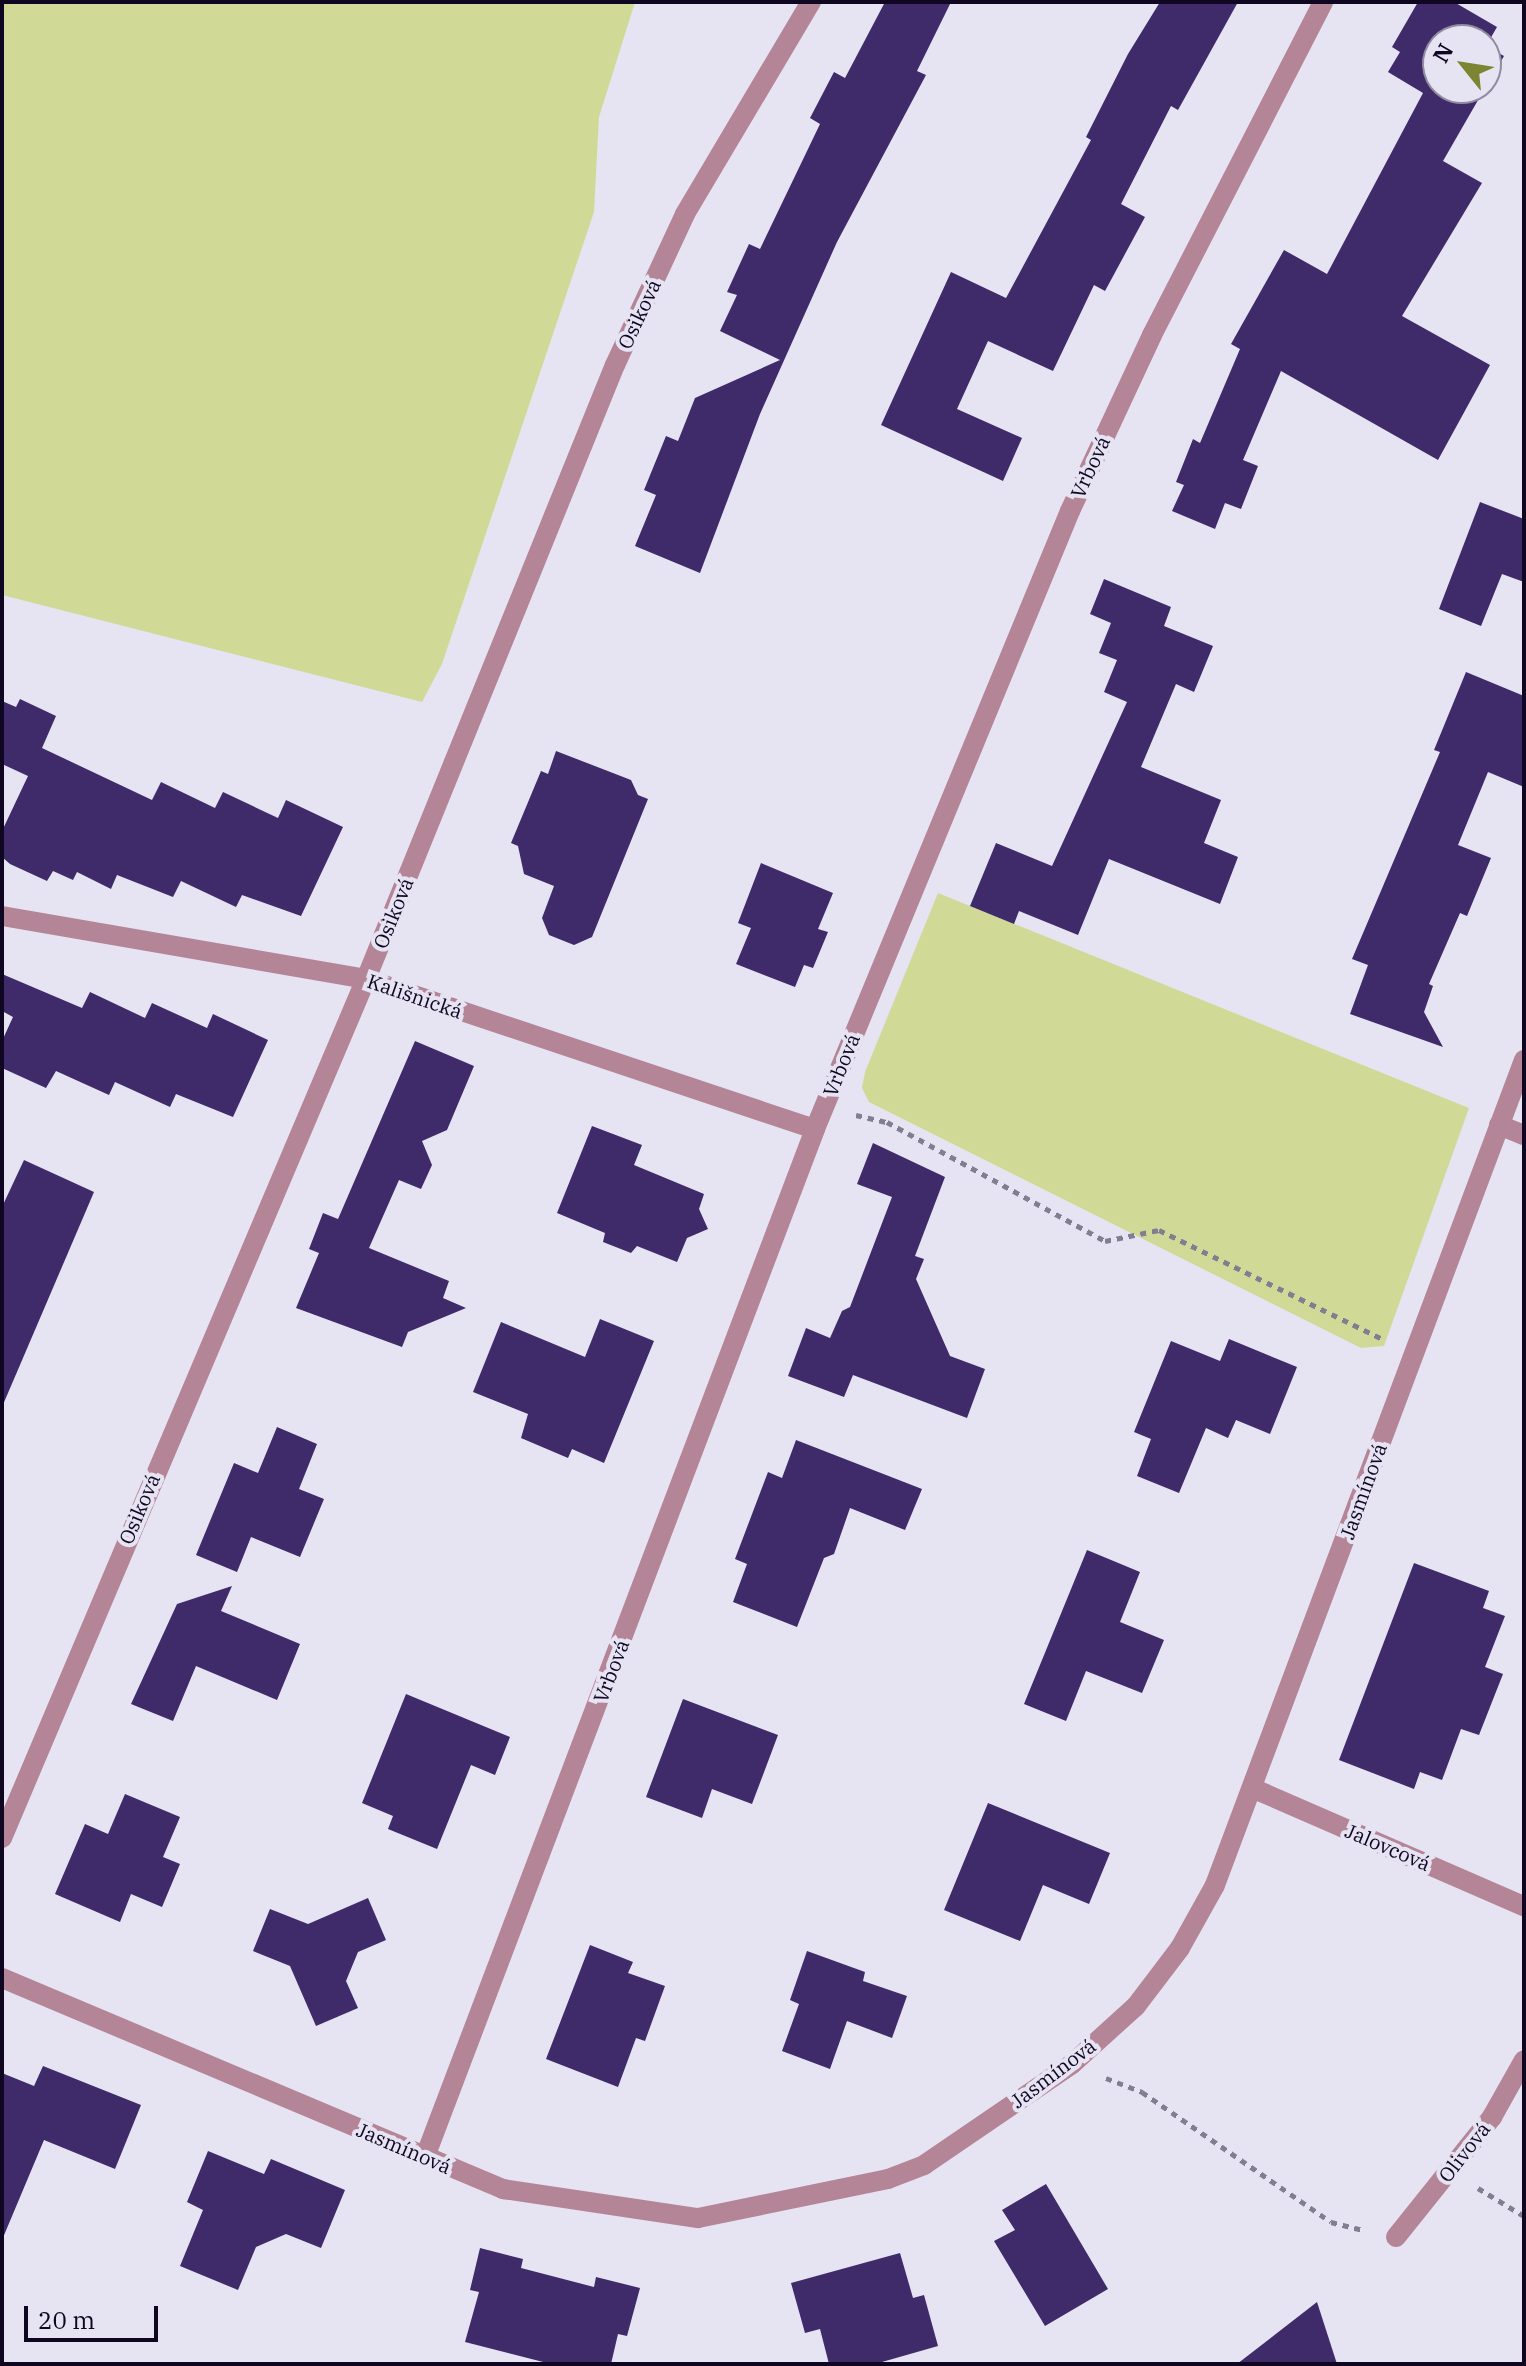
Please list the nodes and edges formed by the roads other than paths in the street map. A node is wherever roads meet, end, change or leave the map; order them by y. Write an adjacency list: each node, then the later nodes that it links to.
1 (811, 2): 4 (street, Osiková)
2 (1323, 2): 7 (street, Vrbová)
3 (2, 916): 4 (street, Kališnická)
4 (366, 979): 7 (street, Kališnická); 10 (street, Osiková)
5 (1524, 1060): 6 (street, Jasmínová)
6 (1499, 1125): 8 (street); 9 (street, Jasmínová)
7 (815, 1129): 14 (street, Vrbová)
8 (1524, 1135)
9 (1252, 1788): 11 (street, Jalovcová); 14 (street, Jasmínová)
10 (2, 1838)
11 (1524, 1906)
12 (2, 1978): 14 (street, Jasmínová)
13 (1524, 2060): 15 (street, Olivová)
14 (425, 2157)
15 (1396, 2237)

